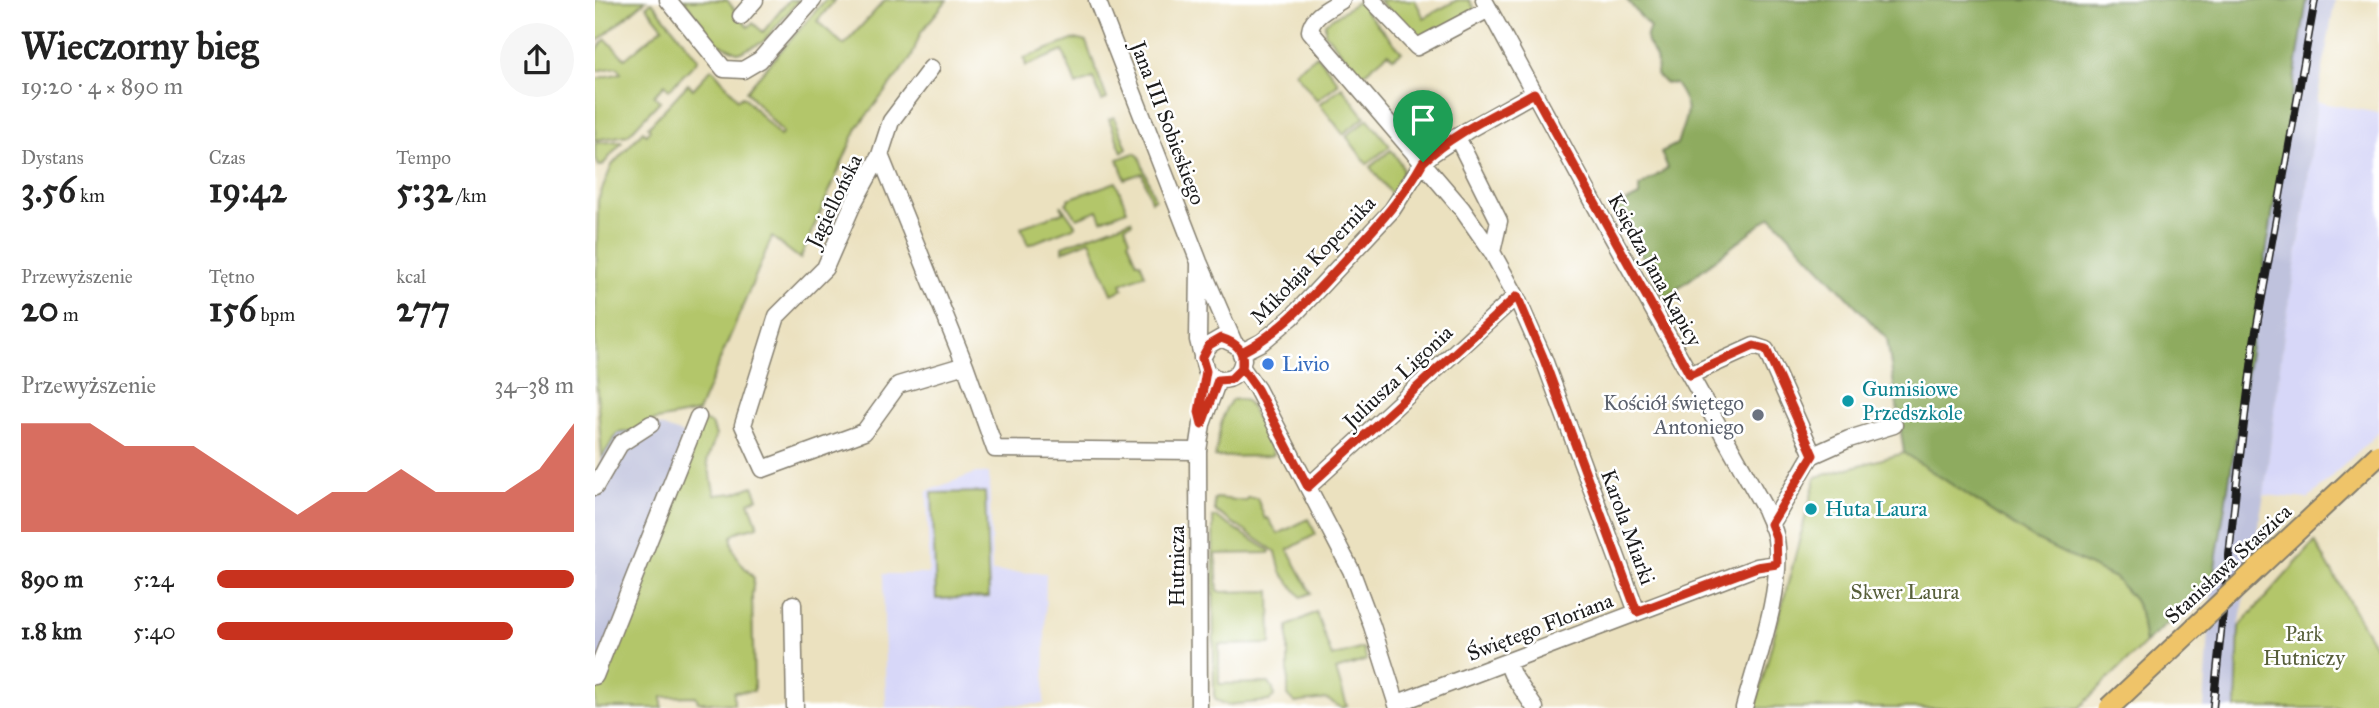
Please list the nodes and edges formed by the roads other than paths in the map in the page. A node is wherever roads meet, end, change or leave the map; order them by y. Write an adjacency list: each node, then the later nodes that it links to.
1 (668, 0): 3 (street)
2 (755, 0): 8 (street)
3 (813, 0)
4 (1097, 0): 15 (street, Jana III Sobieskiego)
5 (1342, 0): 13 (street)
6 (1372, 0): 7 (street)
7 (1486, 5): 10 (street, Księdza Jana Kapicy)
8 (741, 16)
9 (931, 68): 12 (street)
10 (1534, 93): 11 (street); 20 (street, Księdza Jana Kapicy)
11 (1457, 137): 13 (street); 14 (street)
12 (880, 155): 18 (street, Jagiellońska); 18 (street, Jagiellońska)
13 (1423, 162): 14 (street, Karola Miarki); 17 (street, Mikołaja Kopernika)
14 (1492, 252): 16 (street, Karola Miarki)
15 (1199, 262): 17 (street, Jana III Sobieskiego); 19 (street, Jana III Sobieskiego)
16 (1517, 296): 28 (street, Juliusza Ligonia); 32 (street, Karola Miarki)
17 (1240, 354): 19 (street); 19 (street); 28 (street, Jana III Sobieskiego)
18 (965, 365): 24 (street, Jagiellońska)
19 (1209, 370): 24 (street, Hutnicza)
20 (1690, 375): 26 (street); 29 (street, Księdza Jana Kapicy)
21 (698, 417): 34 (street)
22 (651, 424): 27 (street)
23 (1894, 425): 26 (street)
24 (1198, 451): 37 (street, Hutnicza)
25 (2379, 454): 40 (main road, Stanisława Staszica, bridge)
26 (1813, 455): 29 (street)
27 (595, 487)
28 (1308, 487): 35 (street, Jana III Sobieskiego)
29 (1771, 524): 30 (street, Księdza Jana Kapicy)
30 (1777, 564): 32 (street, Świętego Floriana); 39 (street, Księdza Jana Kapicy)
31 (793, 604): 36 (street)
32 (1637, 612): 33 (street, Świętego Floriana)
33 (1507, 662): 35 (street, Świętego Floriana); 38 (street)
34 (595, 676)
35 (1398, 706)
36 (795, 708)
37 (1199, 708)
38 (1535, 708)
39 (1744, 708)
40 (2109, 708)

